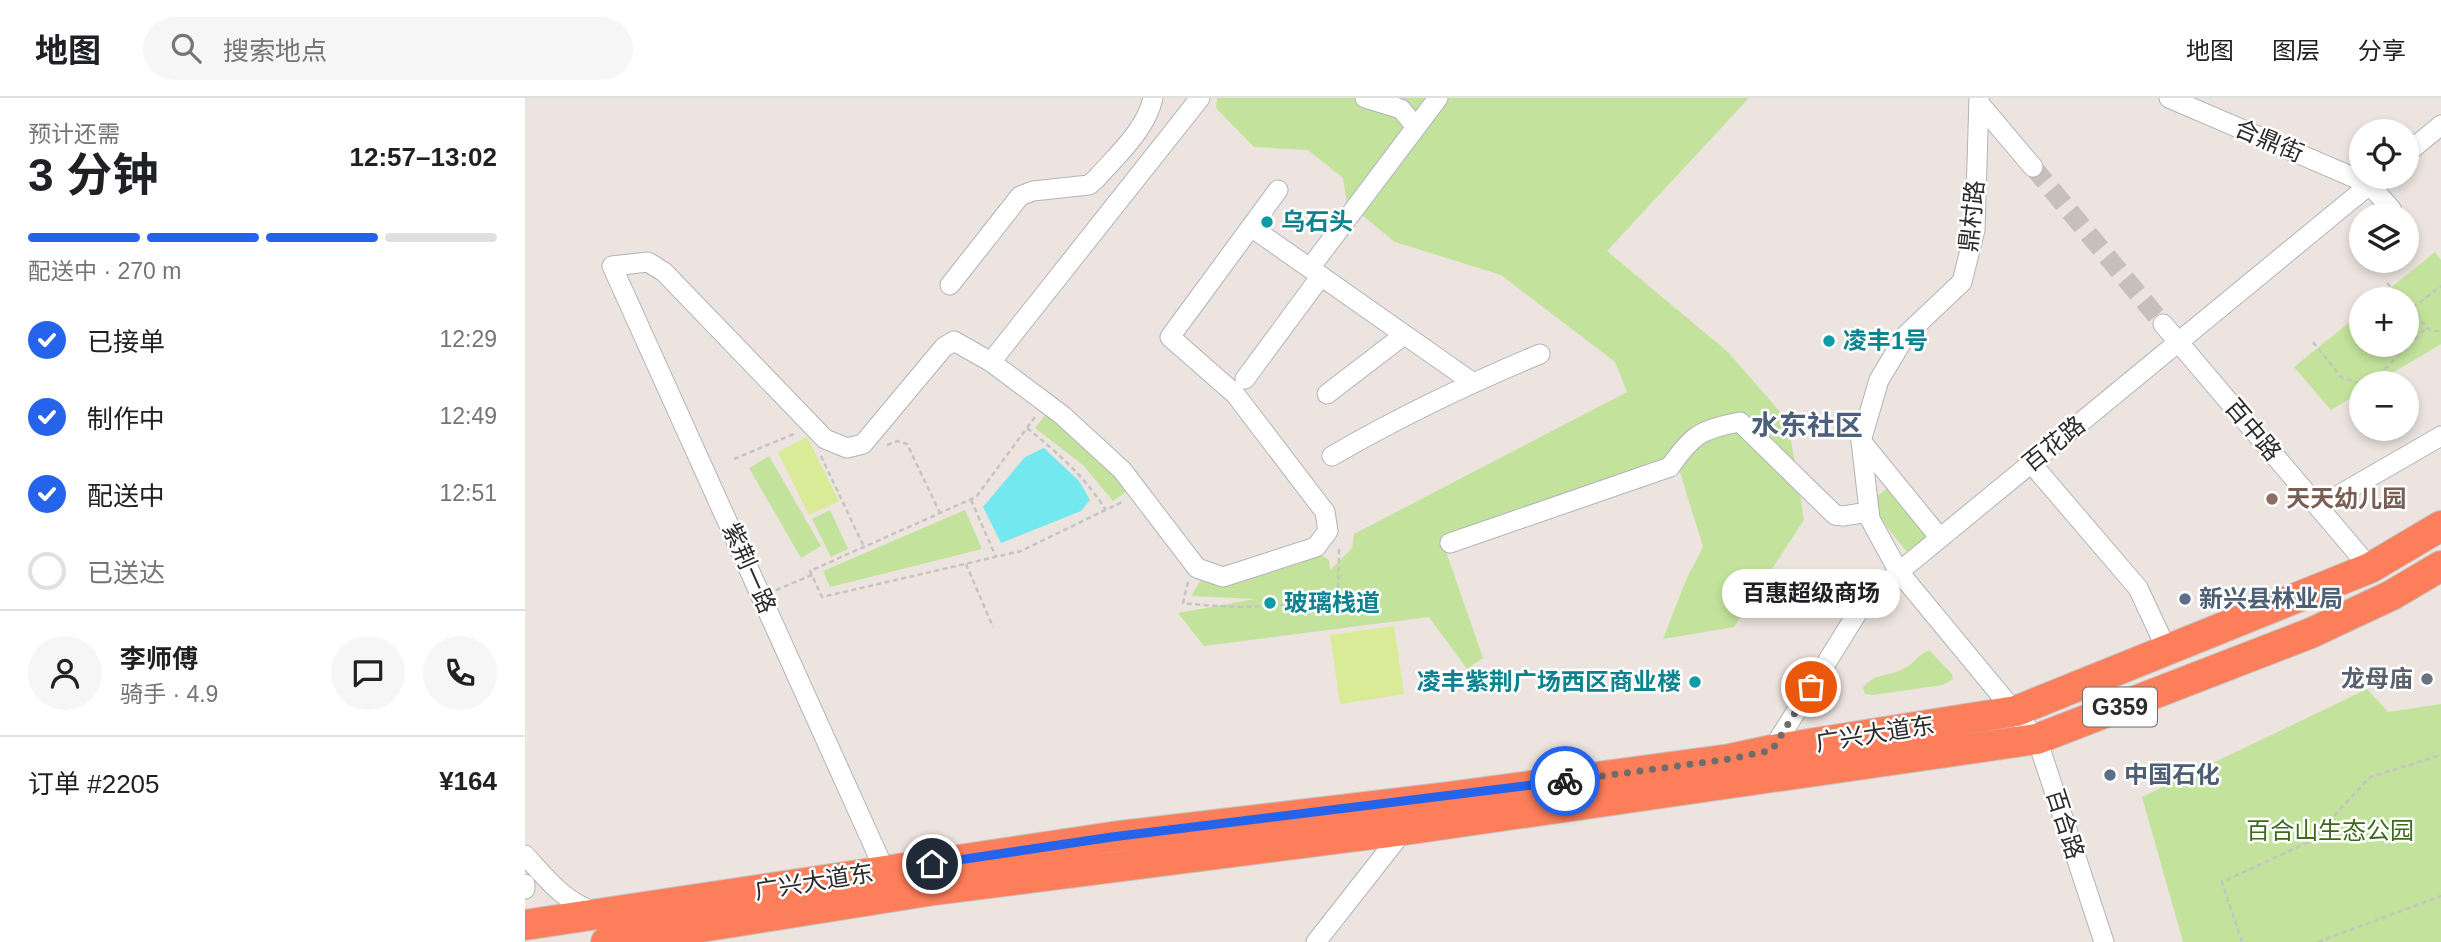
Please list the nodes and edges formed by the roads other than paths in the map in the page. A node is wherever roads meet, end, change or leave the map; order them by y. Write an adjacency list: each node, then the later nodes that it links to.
1 (1153, 98): 16 (street)
2 (1200, 98): 21 (street)
3 (1366, 98): 8 (street)
4 (1439, 98): 8 (street)
5 (2169, 98): 11 (street, 合鼎街)
6 (1979, 100): 10 (street); 26 (street, 鼎村路)
7 (2441, 125): 9 (street)
8 (1416, 127): 15 (street)
9 (2419, 143)
10 (2033, 167)
11 (2349, 171)
12 (2364, 189): 19 (street, 百花路)
13 (1278, 190): 14 (street)
14 (1251, 227): 15 (street); 21 (street)
15 (1316, 272): 18 (street); 22 (street)
16 (950, 285)
17 (2163, 324): 19 (street, 百中路)
18 (1404, 335): 23 (street); 24 (street)
19 (2178, 342): 28 (street, 百花路); 29 (street, 百中路)
20 (1540, 354): 23 (street)
21 (991, 362): 43 (street, 紫荆一路)
22 (1245, 379)
23 (1472, 382): 27 (street)
24 (1327, 394)
25 (2441, 436): 29 (street)
26 (1861, 441): 30 (street, 鼎村路); 32 (street)
27 (1332, 456)
28 (2031, 463): 32 (street, 百花路); 37 (street)
29 (2318, 507): 35 (street, 百中路)
30 (1869, 512): 33 (street); 36 (street, 鼎村路)
31 (2441, 526): 35 (highway, 广兴大道东 / G359)
32 (1940, 538): 36 (street, 百花路)
33 (1450, 543)
34 (2441, 566): 39 (highway, 广兴大道东 / G359)
35 (2370, 568): 37 (highway, 广兴大道东 / G359)
36 (1899, 572): 38 (street, 鼎村路); 40 (street, 百花路)
37 (2167, 650): 38 (highway, 广兴大道东 / G359)
38 (2016, 711): 39 (street, 百合路); 40 (highway, 广兴大道东 / G359)
39 (2037, 739): 41 (highway, 广兴大道东 / G359); 47 (street, 百合路)
40 (1772, 750): 43 (highway, 广兴大道东 / G359)
41 (1404, 830): 45 (highway, 广兴大道东 / G359); 46 (street)
42 (525, 855): 45 (street)
43 (885, 871): 45 (highway, 广兴大道东 / G359)
44 (525, 925): 45 (highway, 广兴大道东 / G359)
45 (605, 928)
46 (1316, 942)
47 (2103, 942)

